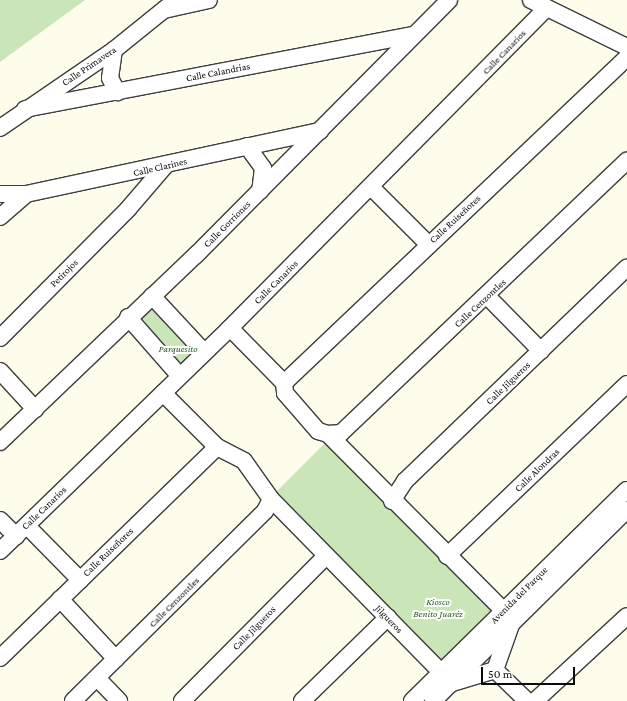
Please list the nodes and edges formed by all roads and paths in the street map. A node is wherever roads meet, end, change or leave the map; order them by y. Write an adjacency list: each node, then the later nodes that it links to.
1 (176, 0): 6 (street, Calle Primavera)
2 (209, 0): 6 (street)
3 (449, 0): 7 (street, Calle Gorriones)
4 (531, 0): 5 (street)
5 (556, 7): 8 (street); 19 (street, Calle Canarios)
6 (162, 11): 9 (street, Calle Primavera)
7 (412, 35): 11 (street, Calle Calandrias); 14 (street, Calle Gorriones)
8 (627, 47)
9 (114, 50): 11 (street); 12 (street, Calle Primavera)
10 (627, 57): 25 (street, Calle Ruiseñores)
11 (117, 92): 12 (street, Calle Calandrias)
12 (25, 109): 13 (street, Calle Primavera)
13 (0, 128)
14 (320, 131): 15 (street, Calle Clarines); 20 (street, Calle Gorriones)
15 (248, 146): 17 (street, Calle Clarines); 20 (street)
16 (627, 162): 28 (street, Calle Cenzontles)
17 (165, 166): 18 (street, Calle Clarines); 23 (street, Petirojos)
18 (124, 175): 22 (street, Calle Clarines); 23 (street)
19 (371, 187): 25 (street); 30 (street, Calle Canarios)
20 (260, 191): 27 (street, Calle Gorriones)
21 (0, 194): 22 (street, Calle Clarines)
22 (26, 194): 24 (street)
23 (128, 209): 31 (street, Petirojos)
24 (0, 217)
25 (428, 244): 36 (street, Calle Ruiseñores)
26 (627, 267): 32 (street, Calle Jilgueros)
27 (152, 296): 29 (street, Calle Gorriones); 33 (street)
28 (487, 296): 32 (street); 40 (street, Calle Cenzontles)
29 (128, 317): 35 (street); 39 (street, Calle Gorriones)
30 (230, 328): 33 (street, Calle Canarios); 36 (street)
31 (0, 338)
32 (541, 351): 45 (street, Calle Jilgueros)
33 (204, 352): 35 (street, Calle Canarios)
34 (0, 371): 39 (street)
35 (179, 375): 38 (street, Calle Canarios)
36 (284, 383): 40 (street)
37 (627, 384): 51 (street, Calle Alondras)
38 (163, 393): 42 (street, Jilgueros); 48 (street, Calle Canarios)
39 (35, 408): 41 (street, Calle Gorriones)
40 (328, 434): 45 (street)
41 (0, 442)
42 (217, 447): 44 (street, Jilgueros); 52 (street, Calle Ruiseñores)
43 (627, 490): 54 (street, Avenida del Parque)
44 (271, 499): 50 (street, Jilgueros); 58 (street, Calle Cenzontles)
45 (392, 501): 51 (street)
46 (627, 510): 54 (street, Avenida del Parque)
47 (0, 520): 48 (street)
48 (21, 531): 49 (street, Calle Canarios); 52 (street)
49 (0, 552)
50 (326, 556): 56 (street, Jilgueros); 65 (street, Calle Jilgueros)
51 (447, 556): 54 (street)
52 (80, 580): 53 (street, Calle Ruiseñores)
53 (60, 599): 57 (street, Calle Ruiseñores); 58 (street)
54 (508, 616): 59 (street); 61 (street, Avenida del Parque)
55 (627, 616): 62 (street)
56 (388, 617): 61 (street, Jilgueros); 66 (street)
57 (0, 658)
58 (116, 659): 60 (street, Calle Cenzontles)
59 (495, 670): 61 (street); 62 (street)
60 (97, 678): 63 (street, Calle Cenzontles); 64 (street)
61 (447, 678): 67 (street, Avenida del Parque); 68 (street, Avenida del Parque)
62 (536, 700)
63 (74, 701)
64 (119, 701)
65 (182, 701)
66 (302, 701)
67 (412, 701)
68 (433, 701)

